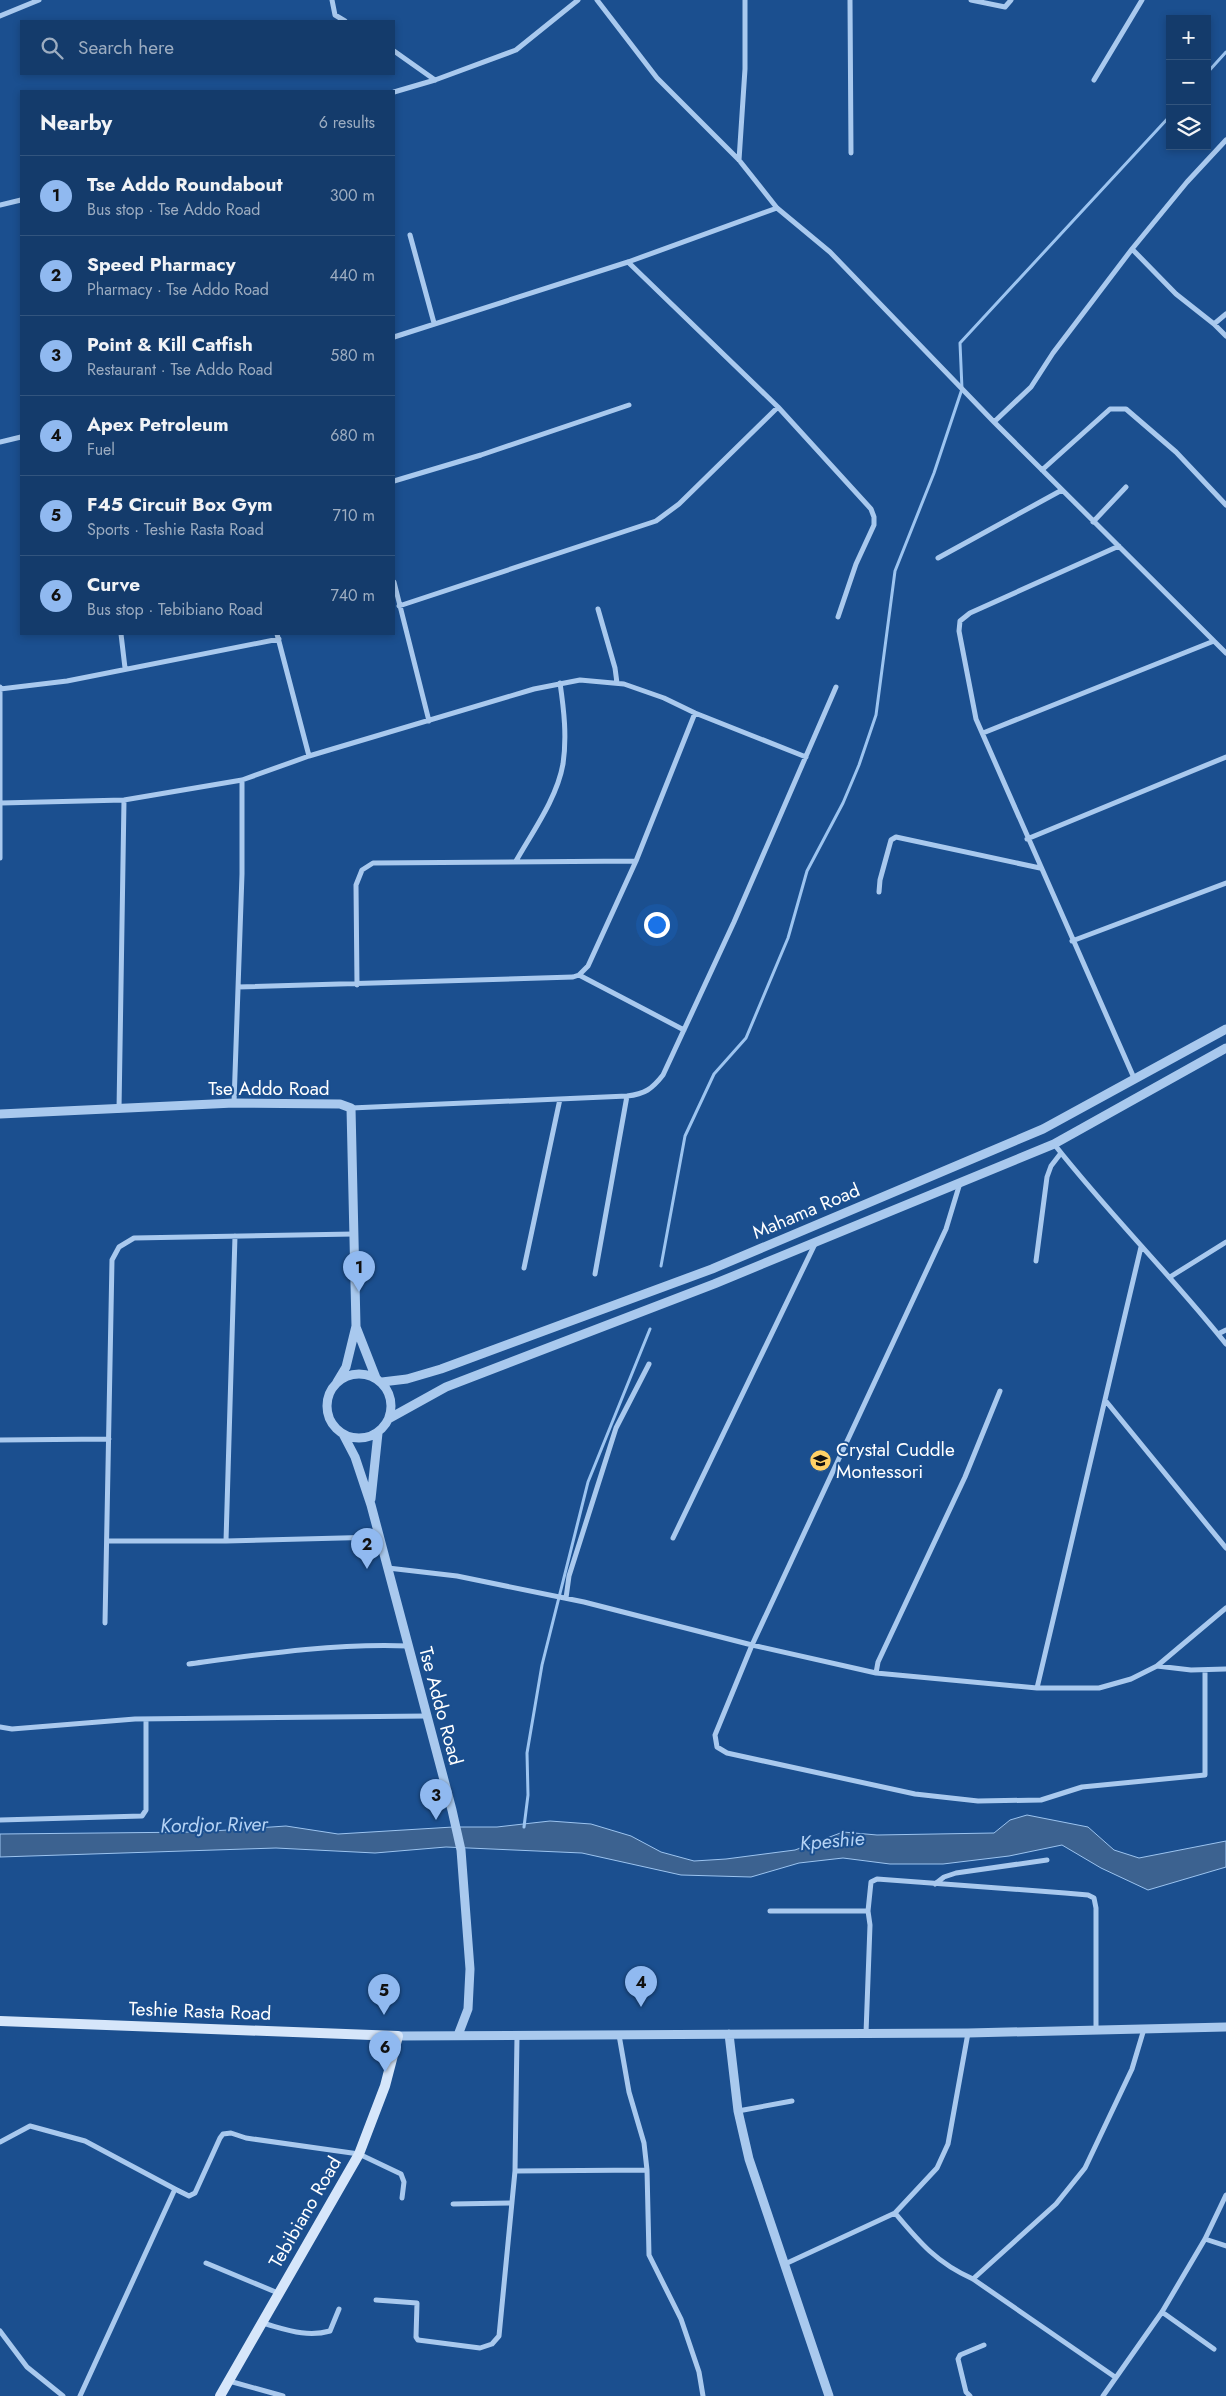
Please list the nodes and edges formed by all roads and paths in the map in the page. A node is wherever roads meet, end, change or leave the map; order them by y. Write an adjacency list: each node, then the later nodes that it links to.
1 (39, 0): 10 (street)
2 (332, 0): 11 (street)
3 (578, 0): 13 (street)
4 (598, 0): 18 (street)
5 (745, 0): 18 (street)
6 (850, 0): 17 (street)
7 (971, 0): 8 (street)
8 (1012, 0)
9 (1142, 0): 14 (street)
10 (0, 16)
11 (343, 20)
12 (395, 52): 13 (street)
13 (435, 80): 15 (street)
14 (1094, 80)
15 (395, 92)
16 (1226, 140): 23 (street)
17 (852, 153)
18 (739, 160): 21 (street)
19 (20, 200): 20 (street)
20 (0, 205)
21 (777, 208): 24 (street); 32 (street)
22 (410, 235): 26 (street)
23 (1132, 250): 27 (street); 32 (street)
24 (628, 262): 26 (street); 31 (street)
25 (1226, 314): 27 (street)
26 (434, 322): 29 (street)
27 (1214, 324): 28 (street)
28 (1226, 336)
29 (395, 337)
30 (629, 405): 36 (street)
31 (778, 407): 44 (street); 46 (street)
32 (994, 422): 35 (street)
33 (20, 437): 34 (street)
34 (0, 442)
35 (1042, 470): 38 (street); 39 (street)
36 (395, 481)
37 (1126, 487): 40 (street)
38 (1062, 490): 40 (street); 42 (street)
39 (1226, 505)
40 (1093, 522): 41 (street)
41 (1119, 546): 49 (street); 59 (street)
42 (938, 558)
43 (395, 587): 44 (street)
44 (399, 606): 58 (street)
45 (598, 609): 53 (street)
46 (838, 617)
47 (121, 635): 51 (street)
48 (278, 636): 51 (street); 60 (street)
49 (1214, 641): 50 (street); 59 (street)
50 (1226, 653)
51 (124, 668): 55 (street)
52 (560, 683): 53 (street); 58 (street); 69 (street)
53 (617, 683): 56 (street)
54 (836, 687): 61 (street)
55 (0, 688): 57 (street)
56 (695, 713): 61 (street); 70 (street)
57 (0, 721): 65 (street)
58 (429, 721): 60 (street)
59 (983, 734): 67 (street)
60 (309, 756): 63 (street)
61 (806, 757): 78 (street)
62 (1226, 757): 67 (street)
63 (242, 780): 64 (street); 77 (street)
64 (124, 800): 65 (street); 86 (street)
65 (1, 803): 66 (street)
66 (1, 814): 68 (street)
67 (1027, 839): 71 (street)
68 (0, 858)
69 (516, 860): 70 (street); 76 (street)
70 (636, 861): 75 (street)
71 (1040, 868): 73 (street); 74 (street)
72 (1226, 883): 74 (street)
73 (879, 892)
74 (1072, 941): 81 (street)
75 (579, 975): 76 (street); 78 (street)
76 (357, 985): 77 (street)
77 (238, 987): 84 (street)
78 (684, 1030): 82 (street)
79 (1226, 1030): 81 (street, Mahama Road)
80 (1226, 1048): 88 (street, Mahama Road)
81 (1134, 1078): 105 (street, Mahama Road)
82 (627, 1096): 83 (street); 98 (street)
83 (560, 1099): 85 (street); 97 (street)
84 (234, 1103): 85 (street, Tse Addo Road); 86 (street, Tse Addo Road)
85 (351, 1108): 91 (street, Tse Addo Road)
86 (119, 1110): 87 (street, Tse Addo Road)
87 (0, 1114)
88 (1054, 1144): 89 (street); 90 (street, Mahama Road)
89 (1061, 1153): 95 (street); 96 (street)
90 (960, 1183): 94 (street, Mahama Road); 124 (street)
91 (354, 1234): 92 (street); 100 (street, Tse Addo Road)
92 (235, 1236): 112 (street); 118 (street)
93 (1226, 1242): 99 (street)
94 (815, 1243): 109 (street, Mahama Road); 116 (street)
95 (1141, 1247): 99 (street); 108 (street)
96 (1036, 1262)
97 (524, 1268)
98 (595, 1274)
99 (1170, 1277): 102 (street)
100 (356, 1326): 105 (street, Tse Addo Road); 106 (street, Tse Addo Road)
101 (1226, 1330): 102 (street)
102 (1218, 1334): 103 (street)
103 (1226, 1344)
104 (649, 1364): 121 (street)
105 (379, 1380): 106 (street); 109 (street)
106 (337, 1382): 111 (street)
107 (1000, 1391): 130 (street)
108 (1106, 1400): 119 (street); 131 (street)
109 (390, 1418): 110 (street)
110 (378, 1433): 111 (street); 114 (street, Tse Addo Road)
111 (342, 1434): 114 (street, Tse Addo Road)
112 (109, 1439): 113 (street); 117 (street)
113 (0, 1440)
114 (371, 1504): 115 (street, Tse Addo Road)
115 (380, 1537): 118 (street); 120 (street, Tse Addo Road)
116 (673, 1538)
117 (107, 1541): 118 (street); 123 (street)
118 (226, 1541)
119 (1226, 1548)
120 (388, 1568): 121 (street); 125 (street, Tse Addo Road)
121 (565, 1598): 124 (street)
122 (1226, 1608): 127 (street)
123 (105, 1623)
124 (752, 1645): 129 (street); 130 (street)
125 (409, 1646): 126 (street); 132 (street, Tse Addo Road)
126 (189, 1664)
127 (1157, 1666): 129 (street); 131 (street)
128 (1226, 1669): 129 (street)
129 (1205, 1670)
130 (876, 1672): 131 (street)
131 (1037, 1688)
132 (427, 1716): 133 (street); 147 (street, Tse Addo Road)
133 (146, 1719): 134 (street); 135 (street)
134 (0, 1727)
135 (0, 1820)
136 (1047, 1860): 137 (street)
137 (934, 1884): 139 (street); 142 (street)
138 (770, 1911): 139 (street)
139 (868, 1911): 144 (street)
140 (0, 2021): 149 (main road, Teshie Rasta Road)
141 (1226, 2028): 143 (street)
142 (1096, 2029): 143 (street); 145 (street)
143 (1144, 2029): 167 (street)
144 (866, 2033): 145 (street); 146 (street)
145 (968, 2033): 162 (street)
146 (729, 2034): 148 (street); 152 (street)
147 (458, 2035): 149 (street); 150 (street)
148 (619, 2035): 150 (street); 155 (street)
149 (398, 2036): 154 (main road, Tebibiano Road)
150 (517, 2036): 156 (street)
151 (792, 2101): 152 (street)
152 (738, 2111): 166 (street)
153 (0, 2142): 157 (street)
154 (359, 2154): 157 (street); 159 (street); 168 (main road, Tebibiano Road)
155 (647, 2170): 156 (street); 182 (street)
156 (515, 2171): 160 (street)
157 (175, 2189): 179 (street)
158 (1226, 2195): 163 (street)
159 (402, 2198)
160 (512, 2203): 161 (street); 169 (street)
161 (453, 2204)
162 (895, 2213): 166 (street); 167 (street)
163 (1205, 2238): 164 (street); 171 (street)
164 (1226, 2246)
165 (206, 2263): 168 (street)
166 (785, 2264): 183 (street)
167 (973, 2279): 176 (street)
168 (278, 2293): 172 (main road, Tebibiano Road)
169 (376, 2300)
170 (339, 2309): 172 (street)
171 (1162, 2312): 175 (street); 176 (street)
172 (262, 2323): 177 (main road, Tebibiano Road)
173 (0, 2332): 178 (street)
174 (984, 2345): 184 (street)
175 (1214, 2350)
176 (1115, 2377): 185 (street)
177 (229, 2381): 180 (main road, Tebibiano Road); 181 (street)
178 (63, 2396)
179 (80, 2396)
180 (220, 2396)
181 (283, 2396)
182 (703, 2396)
183 (829, 2396)
184 (970, 2396)
185 (1103, 2396)

